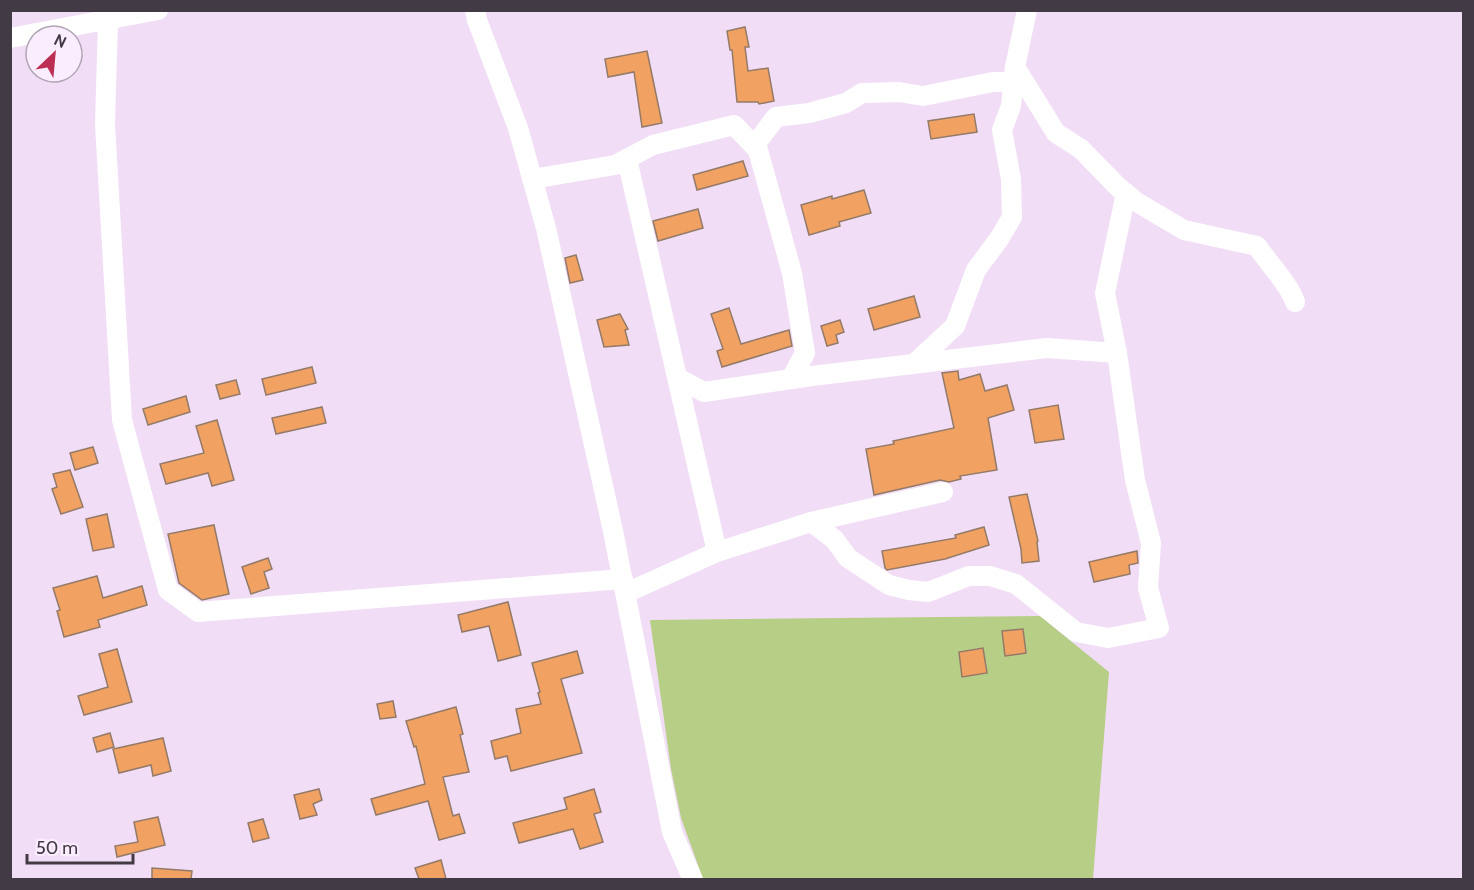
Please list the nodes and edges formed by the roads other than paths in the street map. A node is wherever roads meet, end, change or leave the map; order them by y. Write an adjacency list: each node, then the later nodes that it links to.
1 (158, 10): 4 (street)
2 (476, 10): 9 (street)
3 (1027, 10): 6 (street)
4 (108, 20): 5 (street); 19 (street)
5 (10, 39)
6 (1014, 74): 7 (street); 10 (street); 13 (street)
7 (754, 146): 8 (street); 15 (street)
8 (627, 159): 9 (street); 14 (street)
9 (532, 178): 19 (street)
10 (1126, 194): 11 (street); 12 (street)
11 (1295, 302)
12 (1117, 353): 13 (street); 17 (street)
13 (914, 364): 15 (street)
14 (678, 378): 15 (street); 18 (street)
15 (791, 379)
16 (943, 492): 17 (street)
17 (812, 522): 18 (street)
18 (717, 552): 19 (street)
19 (624, 586): 20 (street)
20 (693, 879)

